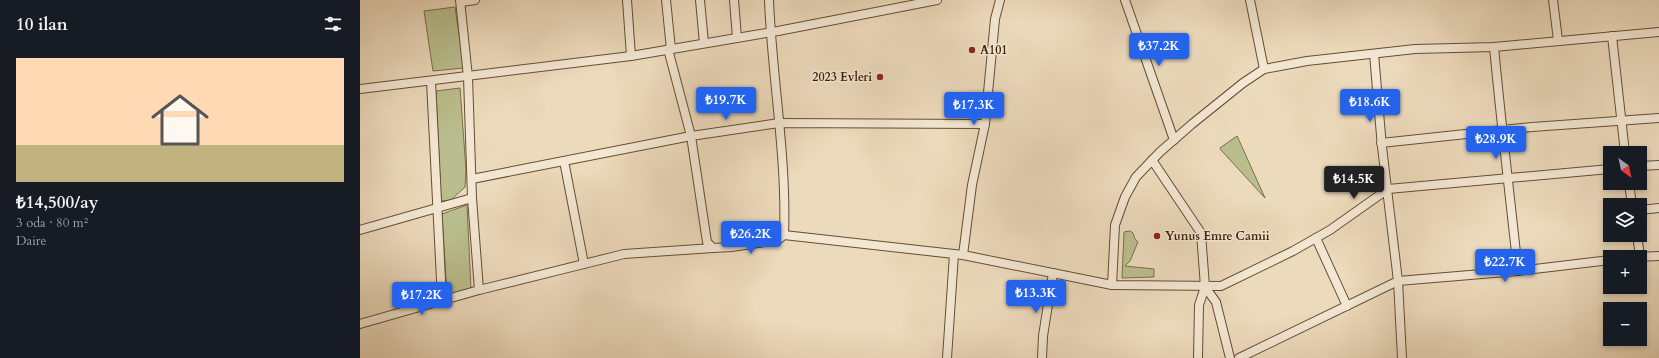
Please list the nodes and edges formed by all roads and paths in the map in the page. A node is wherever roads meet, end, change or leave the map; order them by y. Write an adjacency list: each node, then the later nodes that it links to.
1 (475, 0): 12 (street)
2 (627, 0): 22 (street)
3 (666, 0): 20 (street)
4 (700, 0): 18 (street)
5 (734, 0): 16 (street)
6 (769, 0): 13 (street)
7 (937, 0): 13 (street)
8 (1000, 0): 30 (street)
9 (1125, 0): 33 (street)
10 (1250, 0): 23 (street)
11 (1553, 0): 17 (street)
12 (460, 1): 24 (street)
13 (770, 32): 16 (street); 29 (street)
14 (1659, 32): 15 (street)
15 (1612, 36): 17 (street); 28 (street)
16 (737, 38): 18 (street)
17 (1558, 40): 19 (street)
18 (704, 43): 20 (street)
19 (1494, 47): 21 (street); 31 (street)
20 (670, 49): 22 (street); 32 (street)
21 (1374, 54): 23 (street); 34 (street)
22 (631, 56): 24 (street)
23 (1264, 69): 33 (street)
24 (468, 77): 25 (street); 41 (street)
25 (431, 81): 26 (street); 45 (street)
26 (360, 89)
27 (1659, 118): 28 (street)
28 (1621, 120): 31 (street); 35 (street)
29 (779, 123): 30 (street); 32 (street); 49 (street)
30 (985, 124): 53 (street)
31 (1502, 130): 34 (street); 42 (street)
32 (691, 136): 37 (street); 51 (street)
33 (1174, 140): 36 (street)
34 (1381, 143): 43 (street)
35 (1624, 146)
36 (1152, 160): 61 (street); 62 (street)
37 (564, 161): 41 (street); 57 (street)
38 (1659, 165): 39 (street)
39 (1647, 166)
40 (1603, 170): 42 (street)
41 (472, 179): 44 (street)
42 (1508, 179): 43 (street); 58 (street)
43 (1388, 189): 50 (street); 60 (street)
44 (472, 198): 45 (street); 63 (street)
45 (437, 208): 48 (street); 64 (street)
46 (1659, 208): 47 (street)
47 (1647, 209)
48 (360, 230)
49 (784, 235): 51 (street); 52 (street)
50 (1316, 238): 62 (street); 65 (street)
51 (712, 248): 57 (street)
52 (954, 254): 53 (street); 67 (street)
53 (963, 255): 59 (street)
54 (1647, 256): 55 (street)
55 (1659, 256)
56 (1603, 261): 58 (street)
57 (584, 264): 63 (street)
58 (1518, 271): 60 (street)
59 (1053, 273): 61 (street); 68 (street)
60 (1398, 281): 65 (street); 72 (street)
61 (1112, 285): 62 (street)
62 (1205, 287): 69 (street); 70 (street)
63 (479, 290): 64 (street)
64 (442, 300): 66 (street)
65 (1347, 306): 71 (street)
66 (360, 324)
67 (947, 358)
68 (1042, 358)
69 (1198, 358)
70 (1230, 358)
71 (1239, 358)
72 (1402, 358)

